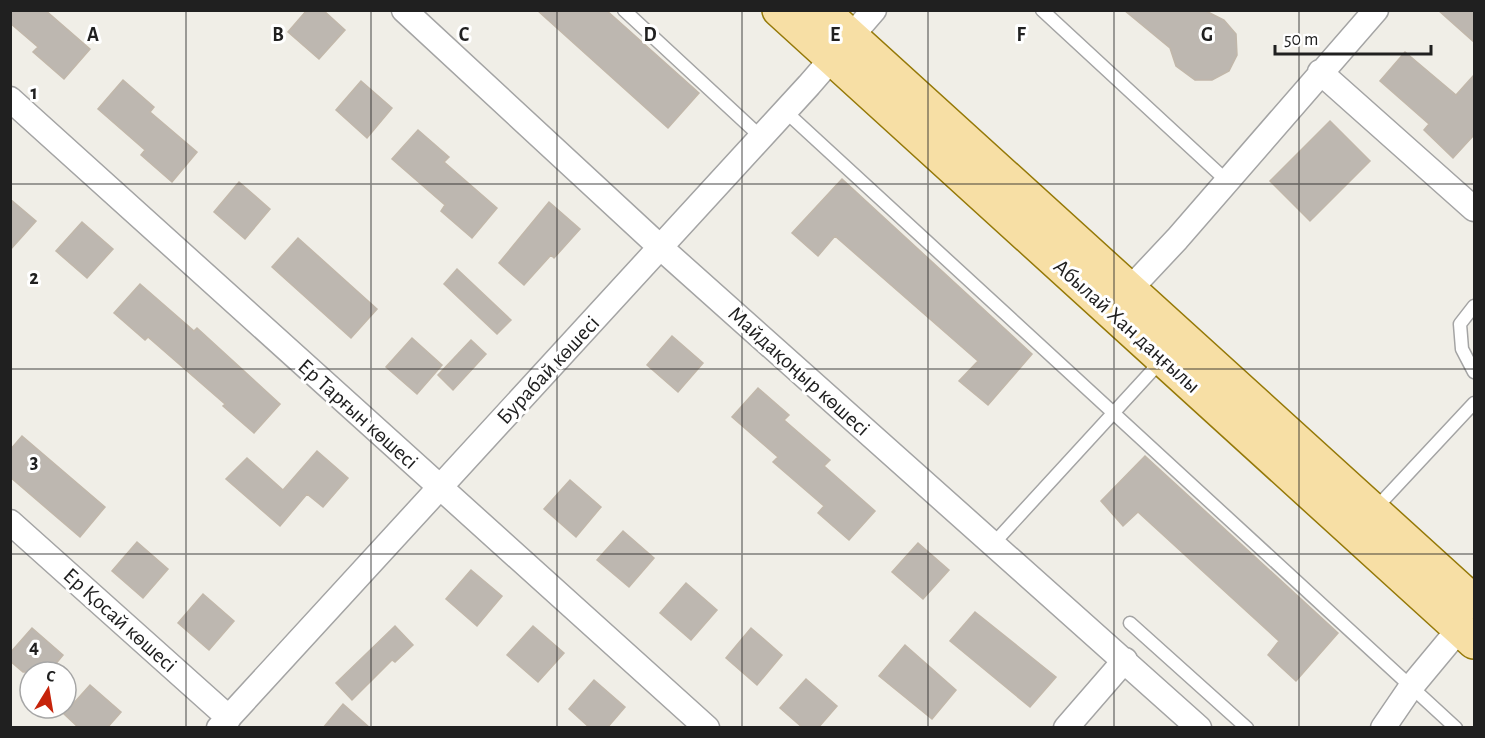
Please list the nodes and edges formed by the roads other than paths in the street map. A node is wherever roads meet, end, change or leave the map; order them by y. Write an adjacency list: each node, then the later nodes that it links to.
1 (404, 10): 15 (street, Майдақоңыр көшесі)
2 (624, 10): 12 (lane)
3 (779, 10): 8 (main road, Абылай Хан даңғылы)
4 (822, 10): 8 (main road, Абылай Хан даңғылы)
5 (874, 10): 8 (street, Бурабай көшесі)
6 (1041, 10): 13 (lane)
7 (1376, 10): 9 (street)
8 (842, 48): 11 (street, Бурабай көшесі); 16 (main road, Абылай Хан даңғылы); 18 (main road, Абылай Хан даңғылы)
9 (1320, 72): 13 (street); 14 (street)
10 (10, 99): 22 (street, Ер Тарғын көшесі)
11 (785, 111): 12 (street, Бурабай көшесі); 21 (lane)
12 (761, 137): 15 (street, Бурабай көшесі)
13 (1227, 181): 16 (street)
14 (1474, 210)
15 (660, 248): 22 (street, Бурабай көшесі); 25 (street, Майдақоңыр көшесі)
16 (1130, 290): 23 (main road, Абылай Хан даңғылы)
17 (1474, 306): 19 (lane)
18 (1163, 359): 21 (lane); 27 (main road, Абылай Хан даңғылы)
19 (1474, 372)
20 (1474, 403): 23 (lane)
21 (1112, 411): 25 (lane); 29 (lane)
22 (440, 488): 30 (street, Бурабай көшесі); 31 (street, Ер Тарғын көшесі)
23 (1375, 509): 27 (main road, Абылай Хан даңғылы)
24 (10, 522): 30 (street, Ер Қосай көшесі)
25 (994, 543): 28 (street, Майдақоңыр көшесі)
26 (1130, 623): 34 (lane)
27 (1470, 624): 29 (street)
28 (1125, 660): 32 (street); 33 (street, Майдақоңыр көшесі)
29 (1411, 687): 35 (street); 36 (lane)
30 (224, 723)
31 (707, 728)
32 (1066, 728)
33 (1198, 728)
34 (1246, 728)
35 (1383, 728)
36 (1456, 728)

